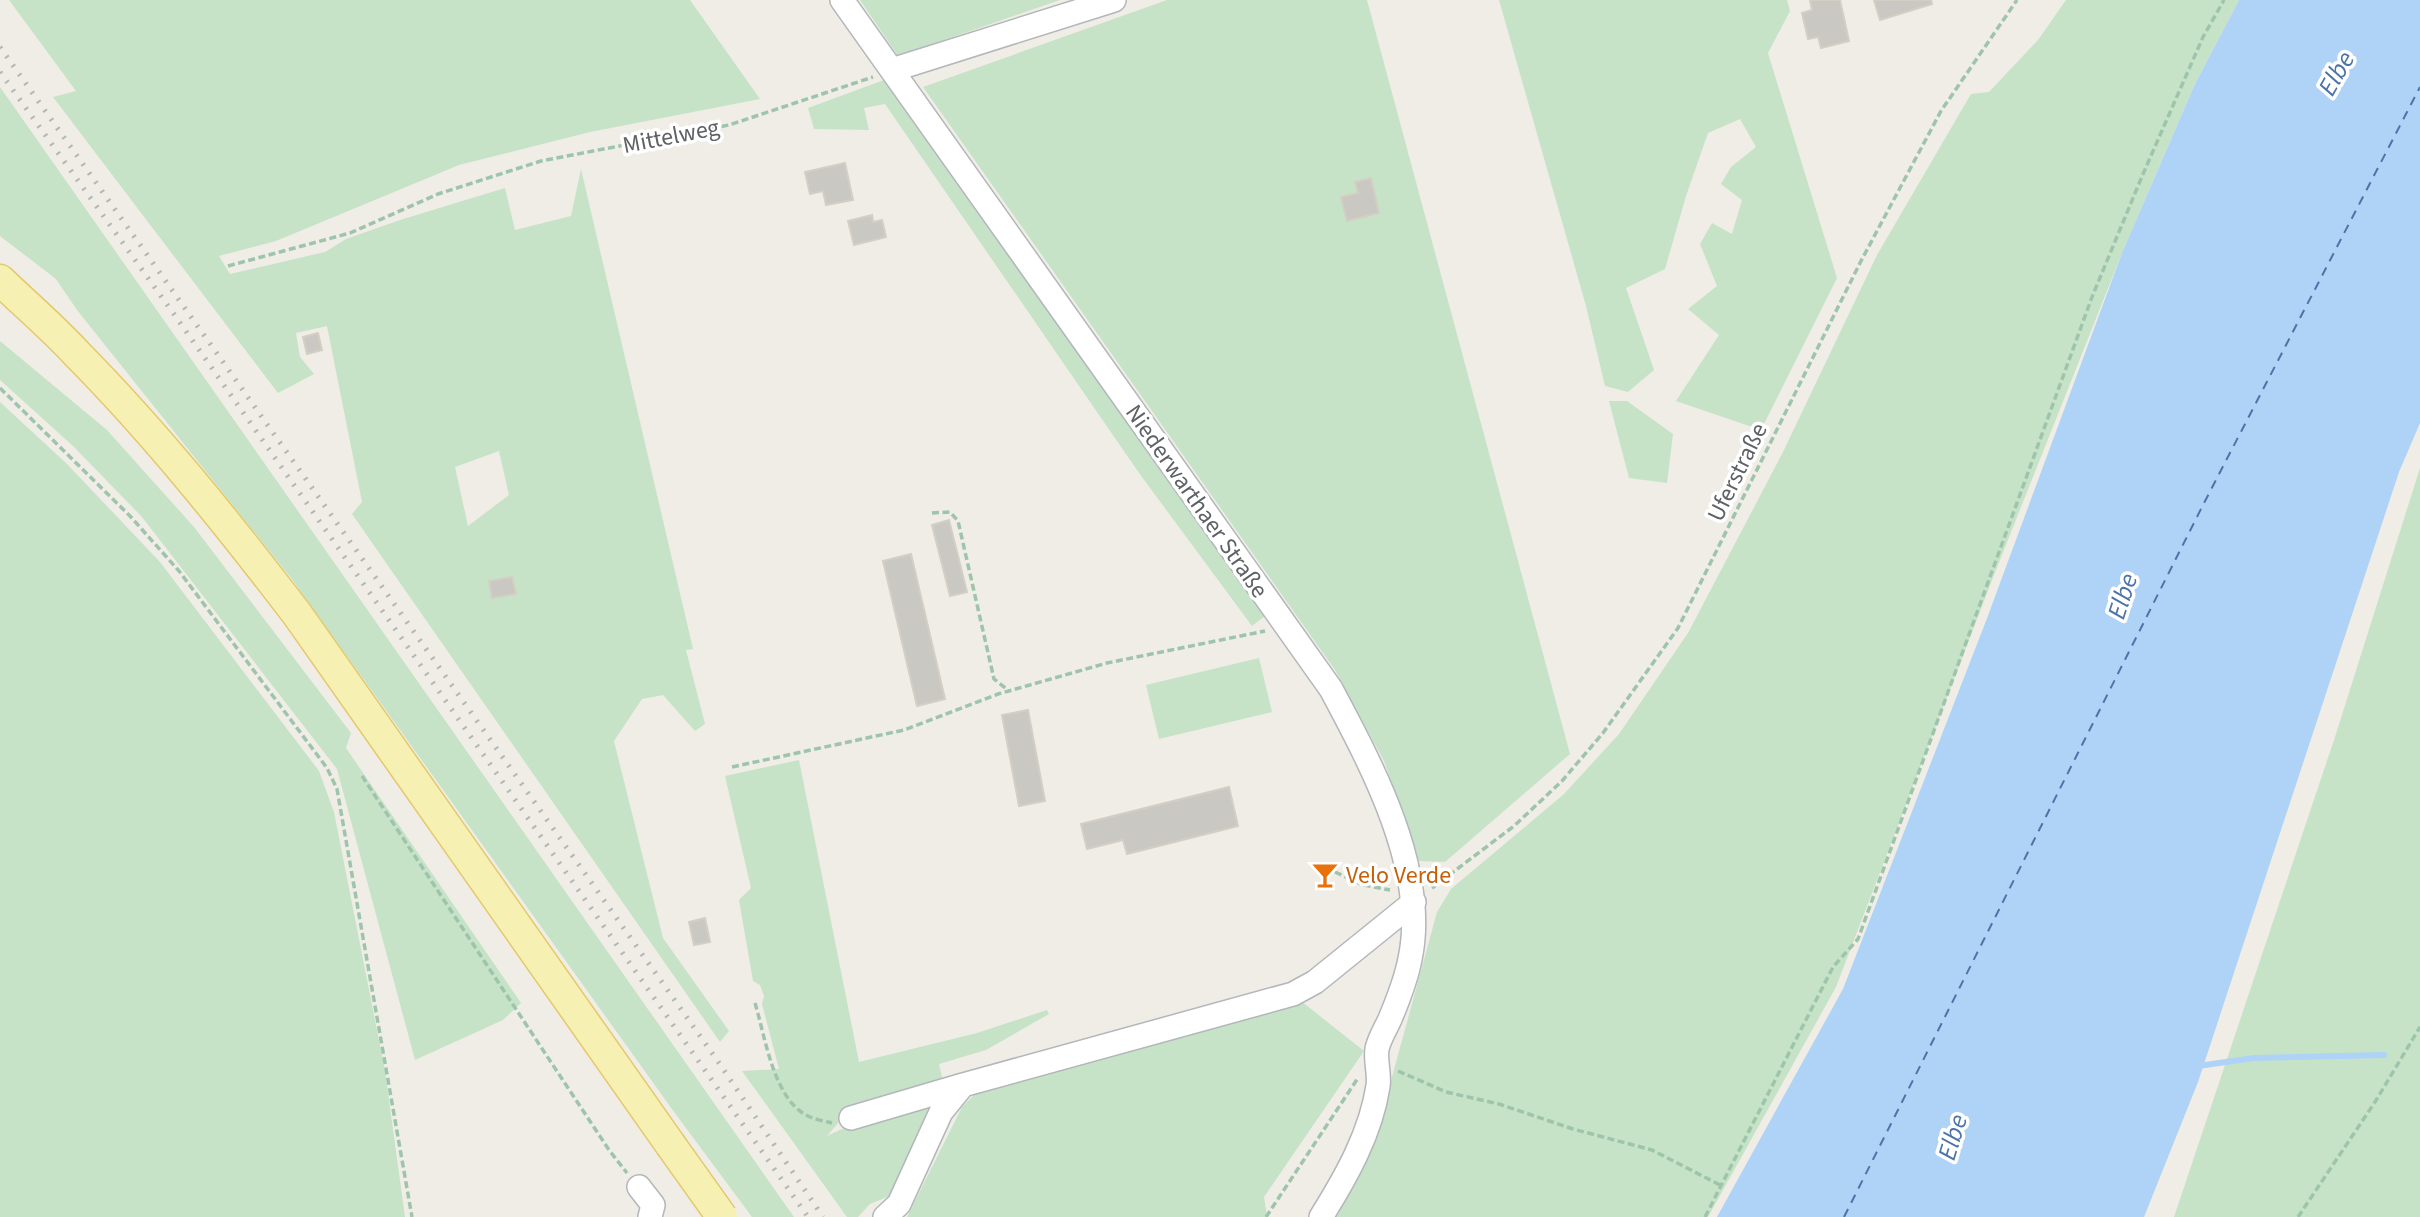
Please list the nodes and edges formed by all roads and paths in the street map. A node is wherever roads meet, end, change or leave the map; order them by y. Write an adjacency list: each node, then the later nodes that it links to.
1 (842, 0): 5 (street, Niederwarthaer Straße)
2 (1114, 0): 5 (street)
3 (2017, 0): 16 (path, Uferstraße)
4 (2224, 0): 22 (path)
5 (892, 70): 6 (path, Mittelweg); 10 (street, Niederwarthaer Straße)
6 (228, 266)
7 (0, 280): 26 (main road, bridge)
8 (0, 388): 24 (path)
9 (932, 513): 11 (path)
10 (1286, 626): 11 (path); 16 (street, Niederwarthaer Straße)
11 (1009, 691): 12 (path)
12 (732, 767)
13 (362, 776): 23 (path)
14 (1335, 872): 15 (path)
15 (1391, 890)
16 (1414, 902): 19 (street, Niederwarthaer Straße); 20 (street)
17 (755, 1003): 21 (path)
18 (2420, 1027): 31 (path)
19 (1378, 1054): 22 (path); 28 (path); 29 (street)
20 (963, 1085): 21 (street); 27 (street)
21 (850, 1118)
22 (1722, 1186): 30 (path)
23 (639, 1187): 25 (street)
24 (412, 1217)
25 (650, 1217)
26 (722, 1217)
27 (885, 1217)
28 (1266, 1217)
29 (1321, 1217)
30 (1705, 1217)
31 (2298, 1217)

